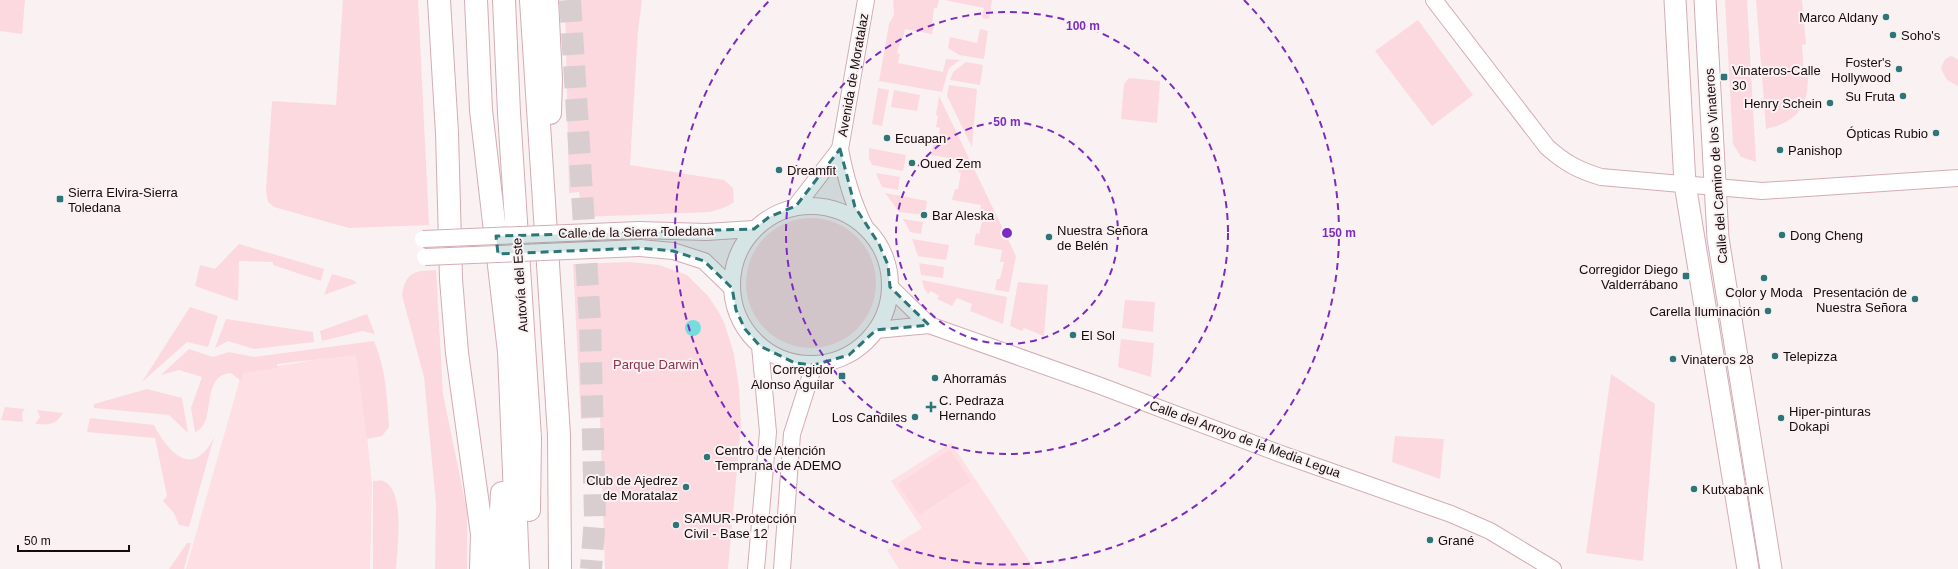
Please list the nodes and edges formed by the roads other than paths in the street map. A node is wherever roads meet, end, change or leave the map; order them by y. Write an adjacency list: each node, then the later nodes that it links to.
1 (439, 0): 15 (highway)
2 (448, 0): 15 (highway)
3 (476, 0): 18 (highway)
4 (504, 0): 31 (highway, Autovía del Este)
5 (531, 0): 17 (highway)
6 (547, 0): 17 (highway)
7 (866, 0): 11 (street, Avenida de Moratalaz)
8 (1434, 0): 13 (street)
9 (1675, 0): 13 (main road, Calle del Camino de los Vinateros)
10 (1705, 0): 14 (main road, Calle del Camino de los Vinateros)
11 (840, 149): 16 (street, Avenida de Moratalaz); 19 (street, Avenida de Moratalaz)
12 (1958, 178): 14 (street)
13 (1685, 184): 14 (street); 36 (main road, Calle del Camino de los Vinateros)
14 (1715, 188): 37 (main road, Calle del Camino de los Vinateros)
15 (450, 204): 29 (highway)
16 (796, 206): 19 (street); 20 (street)
17 (543, 214): 32 (highway)
18 (493, 216): 30 (highway); 31 (highway)
19 (865, 226): 23 (street)
20 (754, 229): 21 (street, Calle de la Sierra Toledana, bridge); 24 (street)
21 (423, 239)
22 (426, 257): 24 (street, Calle de la Sierra Toledana, bridge)
23 (890, 287): 25 (street, Calle del Arroyo de la Media Legua); 26 (street)
24 (732, 288): 27 (street)
25 (929, 325): 26 (street, Calle del Arroyo de la Media Legua); 35 (street, Calle del Arroyo de la Media Legua)
26 (876, 330): 28 (street)
27 (760, 346): 28 (street); 33 (street)
28 (814, 364): 34 (street)
29 (481, 569)
30 (496, 569)
31 (518, 569)
32 (560, 569)
33 (756, 569)
34 (782, 569)
35 (1553, 569)
36 (1748, 569)
37 (1771, 569)

